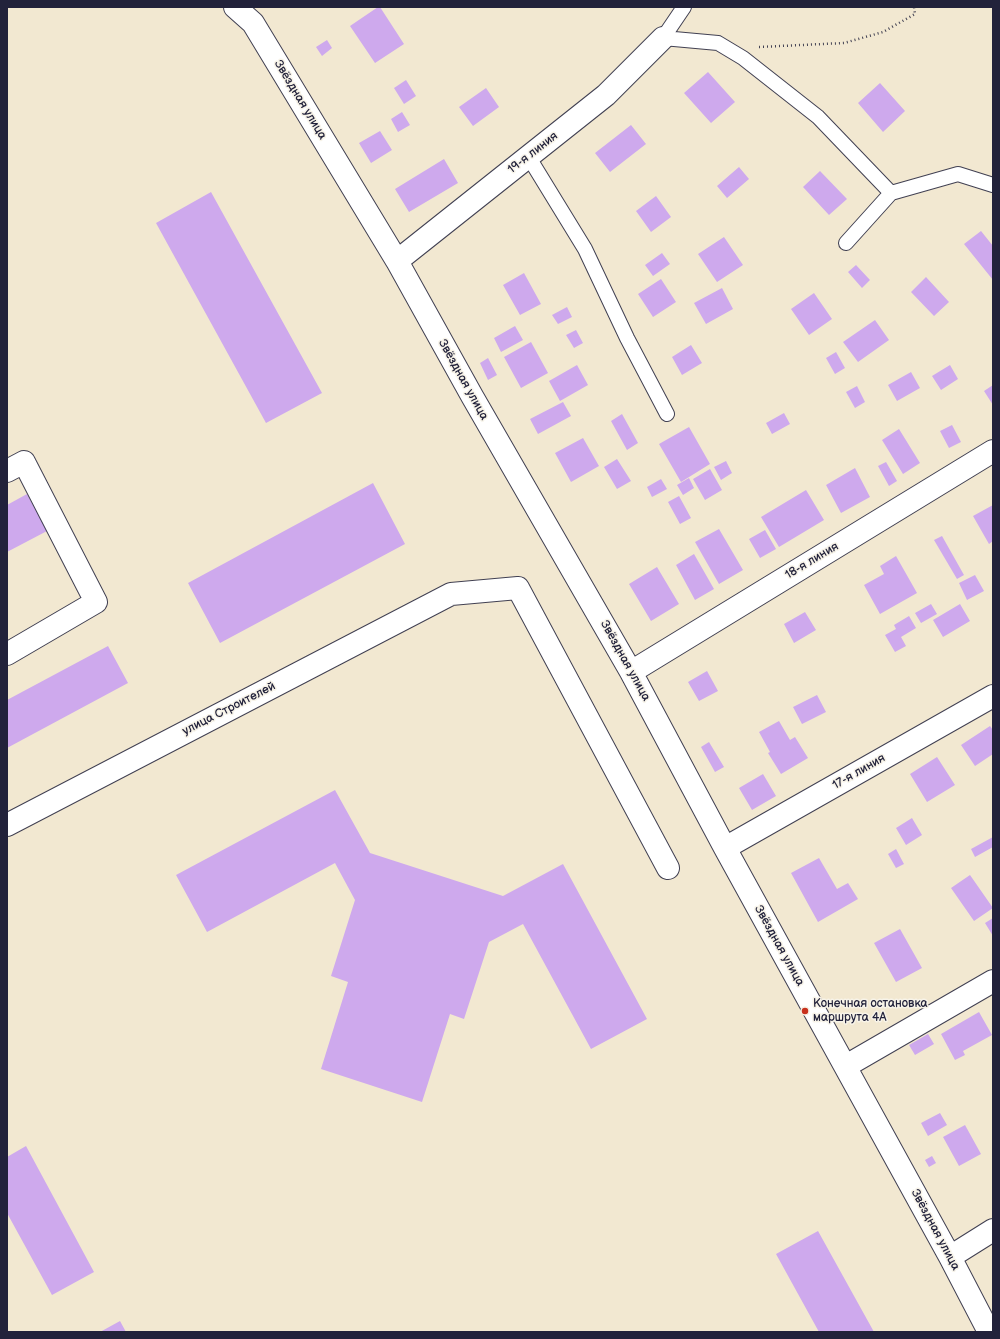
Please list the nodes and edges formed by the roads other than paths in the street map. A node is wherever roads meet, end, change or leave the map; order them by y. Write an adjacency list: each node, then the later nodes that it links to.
1 (235, 7): 8 (street, Звёздная улица)
2 (684, 7): 3 (lane)
3 (663, 38): 4 (street, 19-я линия); 6 (lane)
4 (528, 156): 8 (street, 19-я линия); 9 (lane)
5 (993, 185): 6 (lane)
6 (891, 193): 7 (lane)
7 (846, 243)
8 (397, 261): 13 (street, Звёздная улица)
9 (668, 414)
10 (993, 451): 13 (street, 18-я линия)
11 (7, 471): 12 (street)
12 (7, 654)
13 (631, 672): 16 (street, Звёздная улица)
14 (993, 696): 16 (street, 17-я линия)
15 (7, 825): 17 (street, улица Строителей)
16 (725, 848): 19 (street, Звёздная улица)
17 (668, 868)
18 (993, 981): 19 (street)
19 (846, 1066): 21 (street, Звёздная улица)
20 (993, 1230): 21 (street)
21 (950, 1257): 22 (street, Звёздная улица)
22 (988, 1332)

